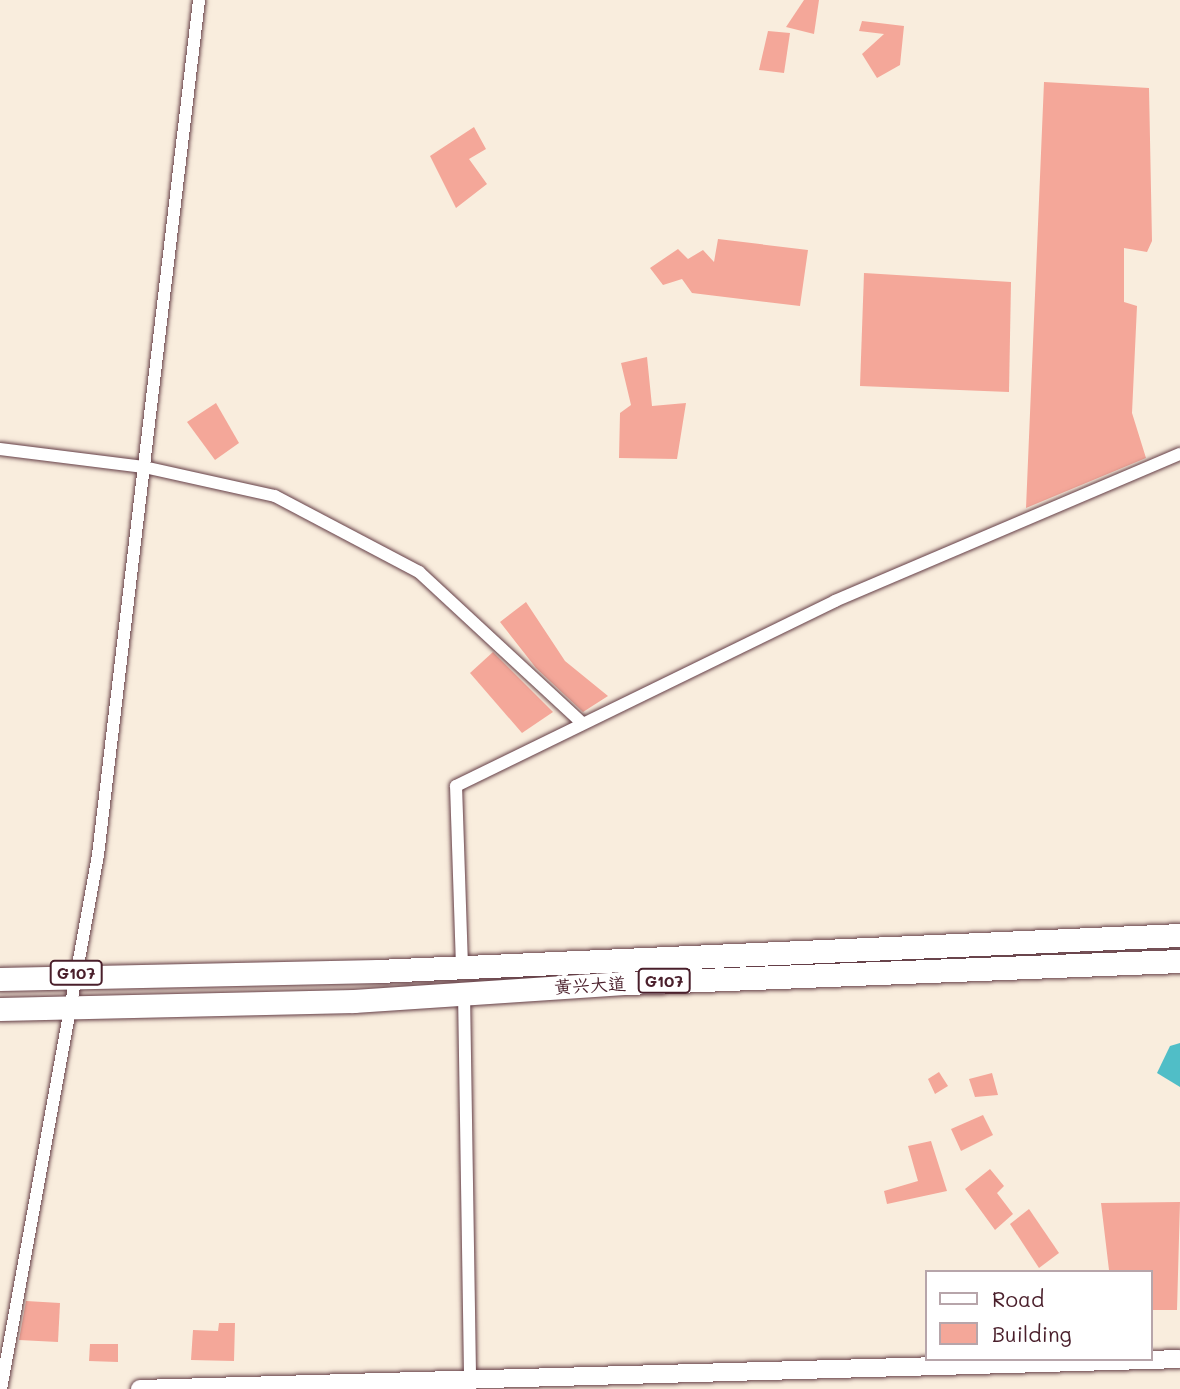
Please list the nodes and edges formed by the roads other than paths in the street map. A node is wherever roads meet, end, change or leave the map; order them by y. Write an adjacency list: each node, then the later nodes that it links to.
1 (199, 0): 4 (street)
2 (0, 449): 4 (street)
3 (1180, 454): 5 (street)
4 (144, 467): 5 (street); 9 (street)
5 (582, 723): 8 (street)
6 (1180, 935): 8 (highway, 黄兴大道 / G107)
7 (1180, 961): 12 (highway, 黄兴大道 / G107)
8 (462, 966): 10 (highway, 黄兴大道 / G107)
9 (78, 973): 10 (highway, 黄兴大道 / G107); 11 (highway, 黄兴大道 / G107); 15 (street)
10 (211, 973): 13 (highway)
11 (0, 979)
12 (464, 992): 13 (highway, 黄兴大道 / G107); 19 (street)
13 (212, 1006): 15 (highway, 黄兴大道 / G107)
14 (0, 1009): 15 (highway, 黄兴大道 / G107)
15 (71, 1009): 20 (street)
16 (1180, 1359): 17 (street)
17 (1152, 1360)
18 (1127, 1361): 19 (street)
19 (470, 1386): 21 (street)
20 (1, 1389)
21 (140, 1389)

